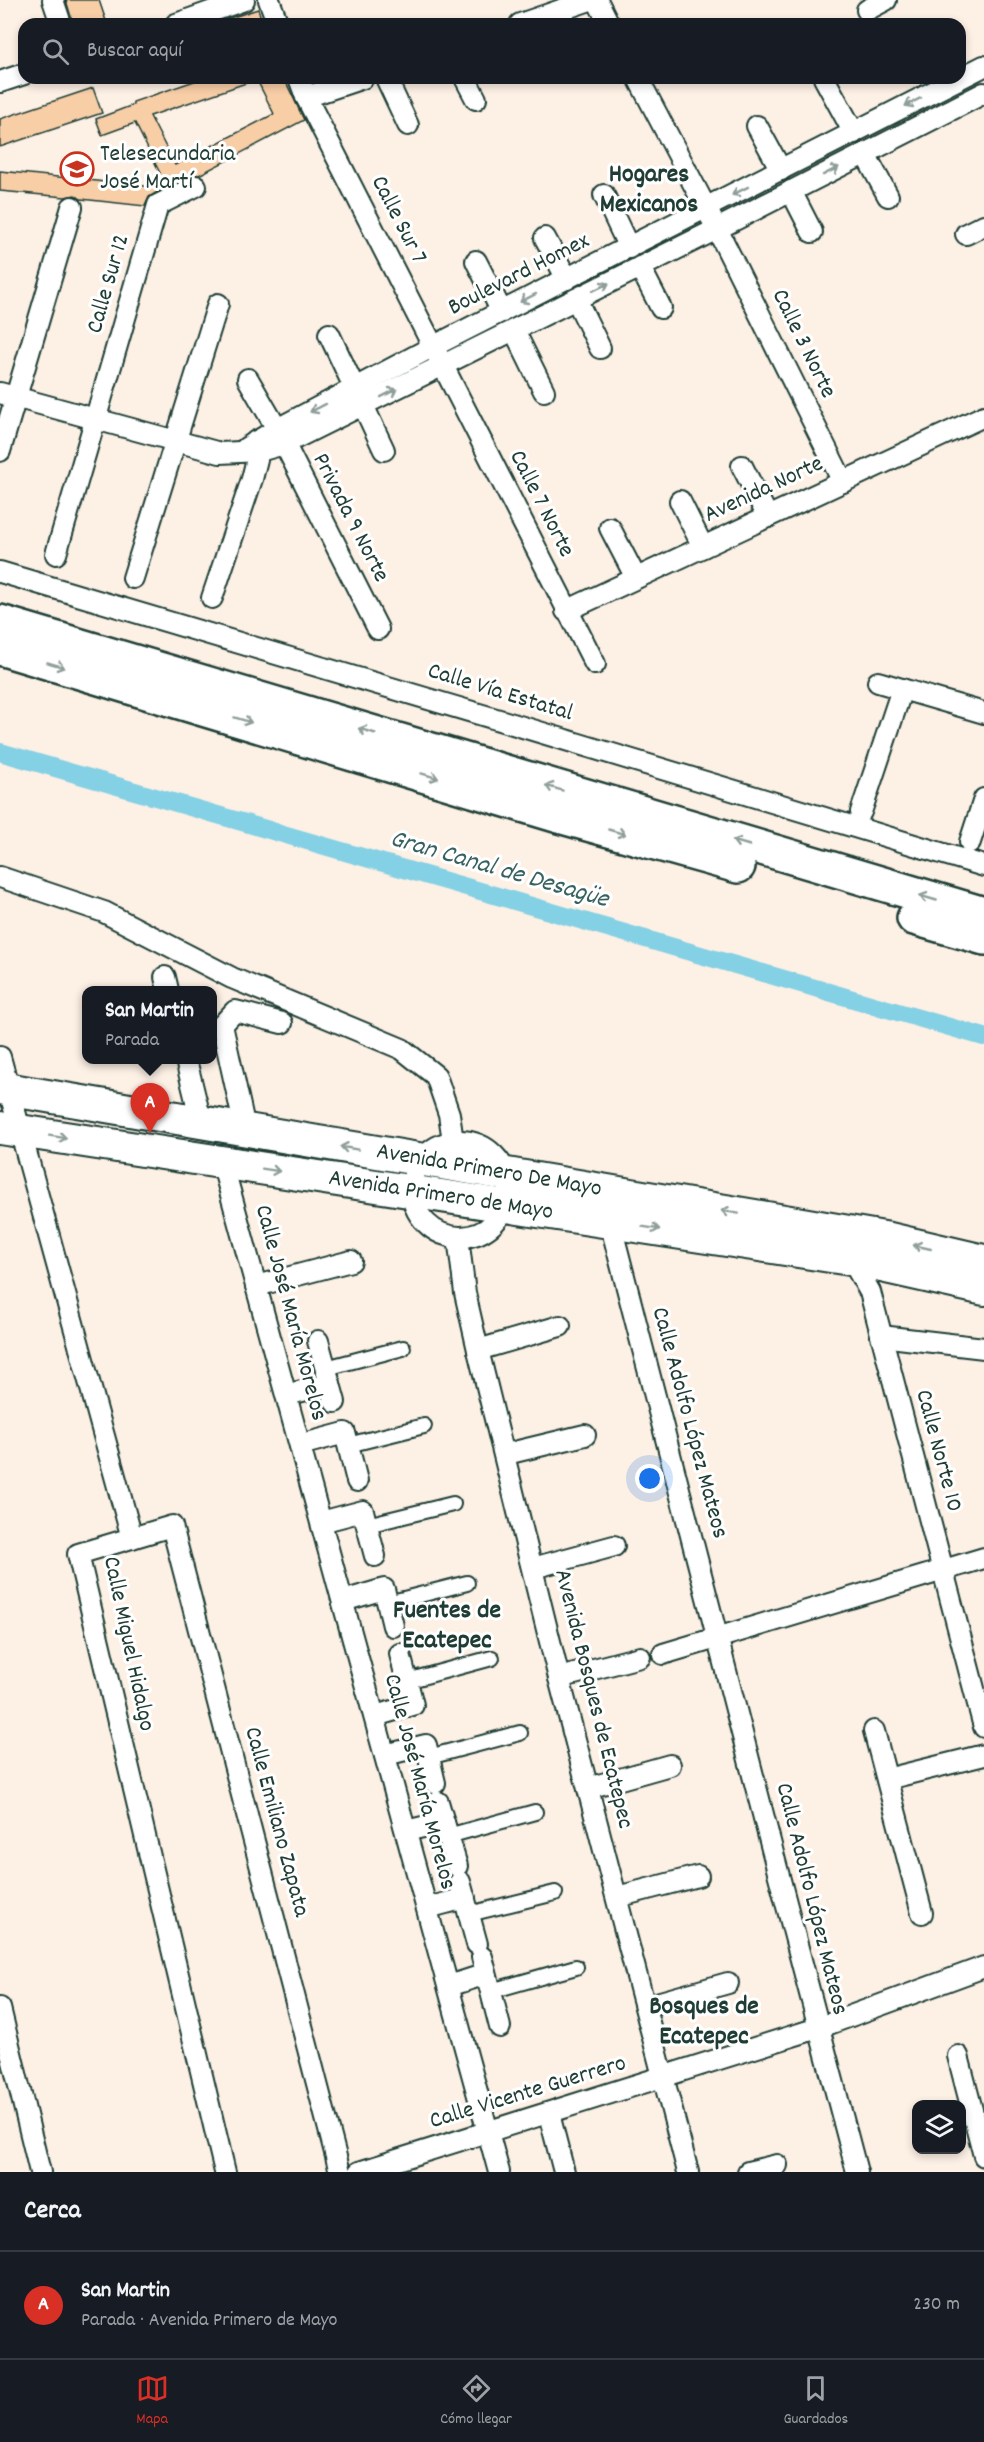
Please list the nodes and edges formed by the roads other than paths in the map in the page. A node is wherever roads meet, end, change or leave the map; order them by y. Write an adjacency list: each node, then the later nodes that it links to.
1 (53, 0): 8 (street)
2 (244, 0): 9 (street)
3 (269, 0): 10 (street)
4 (590, 0): 11 (street)
5 (597, 0): 12 (street)
6 (886, 0): 7 (street)
7 (867, 10)
8 (59, 18)
9 (193, 18)
10 (276, 18)
11 (538, 18)
12 (606, 18)
13 (983, 69): 15 (street, Boulevard Homex, one-way to 15)
14 (18, 76): 16 (street)
15 (966, 77)
16 (0, 82)
17 (301, 84): 25 (street, Calle Sur 7)
18 (345, 84): 25 (street)
19 (389, 84): 27 (street)
20 (468, 84): 26 (street)
21 (641, 84): 37 (street, Calle 3 Norte)
22 (827, 84): 29 (street)
23 (953, 84): 29 (street, Boulevard Homex, one-way to 29)
24 (984, 93): 30 (street, Boulevard Homex)
25 (306, 97): 53 (street, Calle Sur 7)
26 (476, 99)
27 (408, 125)
28 (757, 126): 31 (street)
29 (854, 133): 31 (street, Boulevard Homex)
30 (865, 154): 33 (street, Boulevard Homex, one-way to 30); 35 (street)
31 (781, 170): 37 (street, Boulevard Homex, one-way to 37)
32 (196, 186): 61 (street, Calle Sur 12)
33 (791, 191): 39 (street, Boulevard Homex); 40 (street)
34 (604, 195): 43 (street)
35 (888, 196)
36 (72, 207): 58 (street)
37 (706, 208): 39 (street, Calle 3 Norte); 43 (street, Boulevard Homex)
38 (984, 225): 41 (street)
39 (717, 229): 45 (street, Boulevard Homex); 68 (street, Calle 3 Norte)
40 (812, 232)
41 (966, 234)
42 (545, 238): 46 (street)
43 (629, 248): 46 (street, Boulevard Homex)
44 (476, 261): 50 (street)
45 (640, 267): 47 (street, Boulevard Homex, one-way to 45); 49 (street)
46 (567, 279): 50 (street, Boulevard Homex, one-way to 50)
47 (576, 299): 51 (street, Boulevard Homex); 54 (street)
48 (218, 304): 63 (street)
49 (661, 308)
50 (502, 312): 53 (street, Boulevard Homex)
51 (514, 330): 55 (street, Boulevard Homex); 57 (street)
52 (329, 334): 59 (street)
53 (434, 346): 55 (street, Calle Sur 7); 59 (street, Boulevard Homex)
54 (600, 348)
55 (443, 365): 59 (street, Boulevard Homex, one-way to 55); 78 (street, Calle 7 Norte)
56 (248, 379): 62 (street, Privada 9 Norte)
57 (544, 391)
58 (9, 396): 61 (street, Boulevard Homex); 66 (street)
59 (359, 397): 62 (street, Boulevard Homex); 65 (street)
60 (984, 416): 68 (street, Avenida Norte)
61 (97, 418): 63 (street, Boulevard Homex); 73 (street, Calle Sur 12)
62 (281, 436): 64 (street, Boulevard Homex); 80 (street, Privada 9 Norte)
63 (175, 442): 64 (street, Boulevard Homex); 75 (street)
64 (257, 446): 77 (street)
65 (384, 450)
66 (0, 451)
67 (742, 466): 70 (street)
68 (843, 482): 70 (street, Avenida Norte)
69 (680, 501): 72 (street)
70 (768, 517): 72 (street, Avenida Norte)
71 (610, 528): 76 (street)
72 (703, 547): 76 (street, Avenida Norte)
73 (56, 554)
74 (0, 572): 89 (street, Calle Vía Estatal)
75 (133, 578)
76 (636, 578): 78 (street, Avenida Norte)
77 (212, 598)
78 (566, 611): 82 (street, Calle 7 Norte)
79 (0, 622): 91 (highway, one-way to 79)
80 (378, 629)
81 (0, 648): 92 (highway, one-way to 92)
82 (595, 664)
83 (878, 682): 84 (street)
84 (902, 689): 85 (street); 87 (street)
85 (984, 713)
86 (984, 799): 88 (street)
87 (861, 812)
88 (970, 842)
89 (984, 866)
90 (0, 877): 100 (street, Avenida Primero De Mayo)
91 (984, 914)
92 (984, 938)
93 (282, 1023): 98 (street)
94 (0, 1057): 96 (street, Calle Miguel Hidalgo)
95 (187, 1064): 97 (street)
96 (4, 1089): 97 (highway, Avenida Primero De Mayo); 99 (street, Calle Miguel Hidalgo)
97 (201, 1121): 98 (highway, Avenida Primero De Mayo)
98 (239, 1128): 101 (highway, Avenida Primero De Mayo, one-way to 98)
99 (10, 1130): 102 (highway, Avenida Primero de Mayo, one-way to 102); 130 (street, Calle Miguel Hidalgo)
100 (453, 1141): 101 (street); 103 (street)
101 (421, 1161): 103 (highway, Avenida Primero De Mayo); 104 (street)
102 (222, 1162): 104 (highway, Avenida Primero de Mayo, one-way to 104); 112 (street, Calle José María Morelos)
103 (506, 1174): 105 (street); 108 (highway, Avenida Primero De Mayo, one-way to 103)
104 (412, 1192): 105 (highway, Avenida Primero de Mayo); 107 (street)
105 (504, 1207): 106 (highway, Avenida Primero de Mayo); 107 (street)
106 (610, 1222): 108 (highway, Avenida Primero de Mayo, one-way to 108); 140 (street, Calle Adolfo López Mateos)
107 (458, 1237): 118 (street, Avenida Bosques de Ecatepec)
108 (849, 1245): 110 (highway, Avenida Primero De Mayo); 110 (street, Calle Norte 10)
109 (351, 1261): 112 (street)
110 (880, 1265): 111 (highway, Avenida Primero De Mayo); 114 (street, Calle Norte 10)
111 (981, 1274)
112 (256, 1286): 120 (street, Calle José María Morelos)
113 (560, 1326): 118 (street)
114 (881, 1336): 117 (street); 135 (street, Calle Norte 10)
115 (318, 1341): 119 (street)
116 (404, 1348): 119 (street)
117 (984, 1348)
118 (478, 1350): 125 (street, Avenida Bosques de Ecatepec)
119 (330, 1385): 120 (street)
120 (286, 1395): 123 (street, Calle José María Morelos)
121 (424, 1426): 124 (street)
122 (585, 1435): 125 (street)
123 (300, 1445): 124 (street); 128 (street, Calle José María Morelos)
124 (348, 1445): 126 (street)
125 (506, 1454): 134 (street, Avenida Bosques de Ecatepec)
126 (357, 1481)
127 (453, 1504): 129 (street)
128 (321, 1522): 129 (street); 137 (street, Calle José María Morelos)
129 (368, 1525): 132 (street)
130 (132, 1538): 182 (street, Calle Miguel Hidalgo); 183 (street, Calle Emiliano Zapata)
131 (614, 1546): 134 (street)
132 (375, 1556)
133 (984, 1558): 135 (street)
134 (533, 1568): 145 (street, Avenida Bosques de Ecatepec)
135 (943, 1570): 140 (street); 148 (street, Calle Norte 10)
136 (467, 1583): 138 (street)
137 (343, 1601): 138 (street); 147 (street, Calle José María Morelos)
138 (388, 1604): 139 (street)
139 (393, 1626)
140 (719, 1638): 142 (street); 174 (street, Calle Adolfo López Mateos)
141 (400, 1654): 146 (street)
142 (663, 1654)
143 (640, 1656): 145 (street)
144 (492, 1658): 146 (street)
145 (559, 1678): 156 (street, Avenida Bosques de Ecatepec)
146 (407, 1681): 147 (street)
147 (375, 1716): 151 (street, Calle José María Morelos)
148 (984, 1727)
149 (874, 1731): 155 (street)
150 (520, 1733): 153 (street)
151 (385, 1755): 153 (street); 159 (street, Calle José María Morelos)
152 (984, 1755): 155 (street)
153 (429, 1757): 158 (street)
154 (670, 1765): 156 (street)
155 (887, 1779): 165 (street)
156 (588, 1788): 163 (street, Avenida Bosques de Ecatepec)
157 (535, 1812): 158 (street)
158 (446, 1829): 159 (street); 161 (street)
159 (406, 1832): 164 (street, Calle José María Morelos)
160 (698, 1876): 163 (street)
161 (463, 1890): 162 (street); 164 (street); 166 (street)
162 (555, 1893)
163 (617, 1897): 171 (street, Avenida Bosques de Ecatepec)
164 (427, 1908): 170 (street, Calle José María Morelos)
165 (922, 1913)
166 (484, 1966): 167 (street); 170 (street); 173 (street)
167 (576, 1967)
168 (984, 1967): 174 (street, Calle Vicente Guerrero)
169 (728, 1983): 171 (street)
170 (449, 1986): 178 (street, Calle José María Morelos)
171 (646, 2006): 176 (street, Avenida Bosques de Ecatepec)
172 (0, 2008): 181 (street)
173 (500, 2027)
174 (818, 2028): 176 (street, Calle Vicente Guerrero); 189 (street, Calle Adolfo López Mateos)
175 (958, 2056): 179 (street)
176 (665, 2077): 177 (street, Calle Vicente Guerrero); 187 (street, Avenida Bosques de Ecatepec)
177 (549, 2114): 178 (street, Calle Vicente Guerrero); 186 (street)
178 (489, 2132): 184 (street, Calle Vicente Guerrero); 185 (street, Calle José María Morelos)
179 (984, 2156)
180 (777, 2165): 188 (street)
181 (40, 2172)
182 (225, 2172)
183 (340, 2172)
184 (359, 2172)
185 (499, 2172)
186 (564, 2172)
187 (688, 2172)
188 (748, 2172)
189 (857, 2172)

